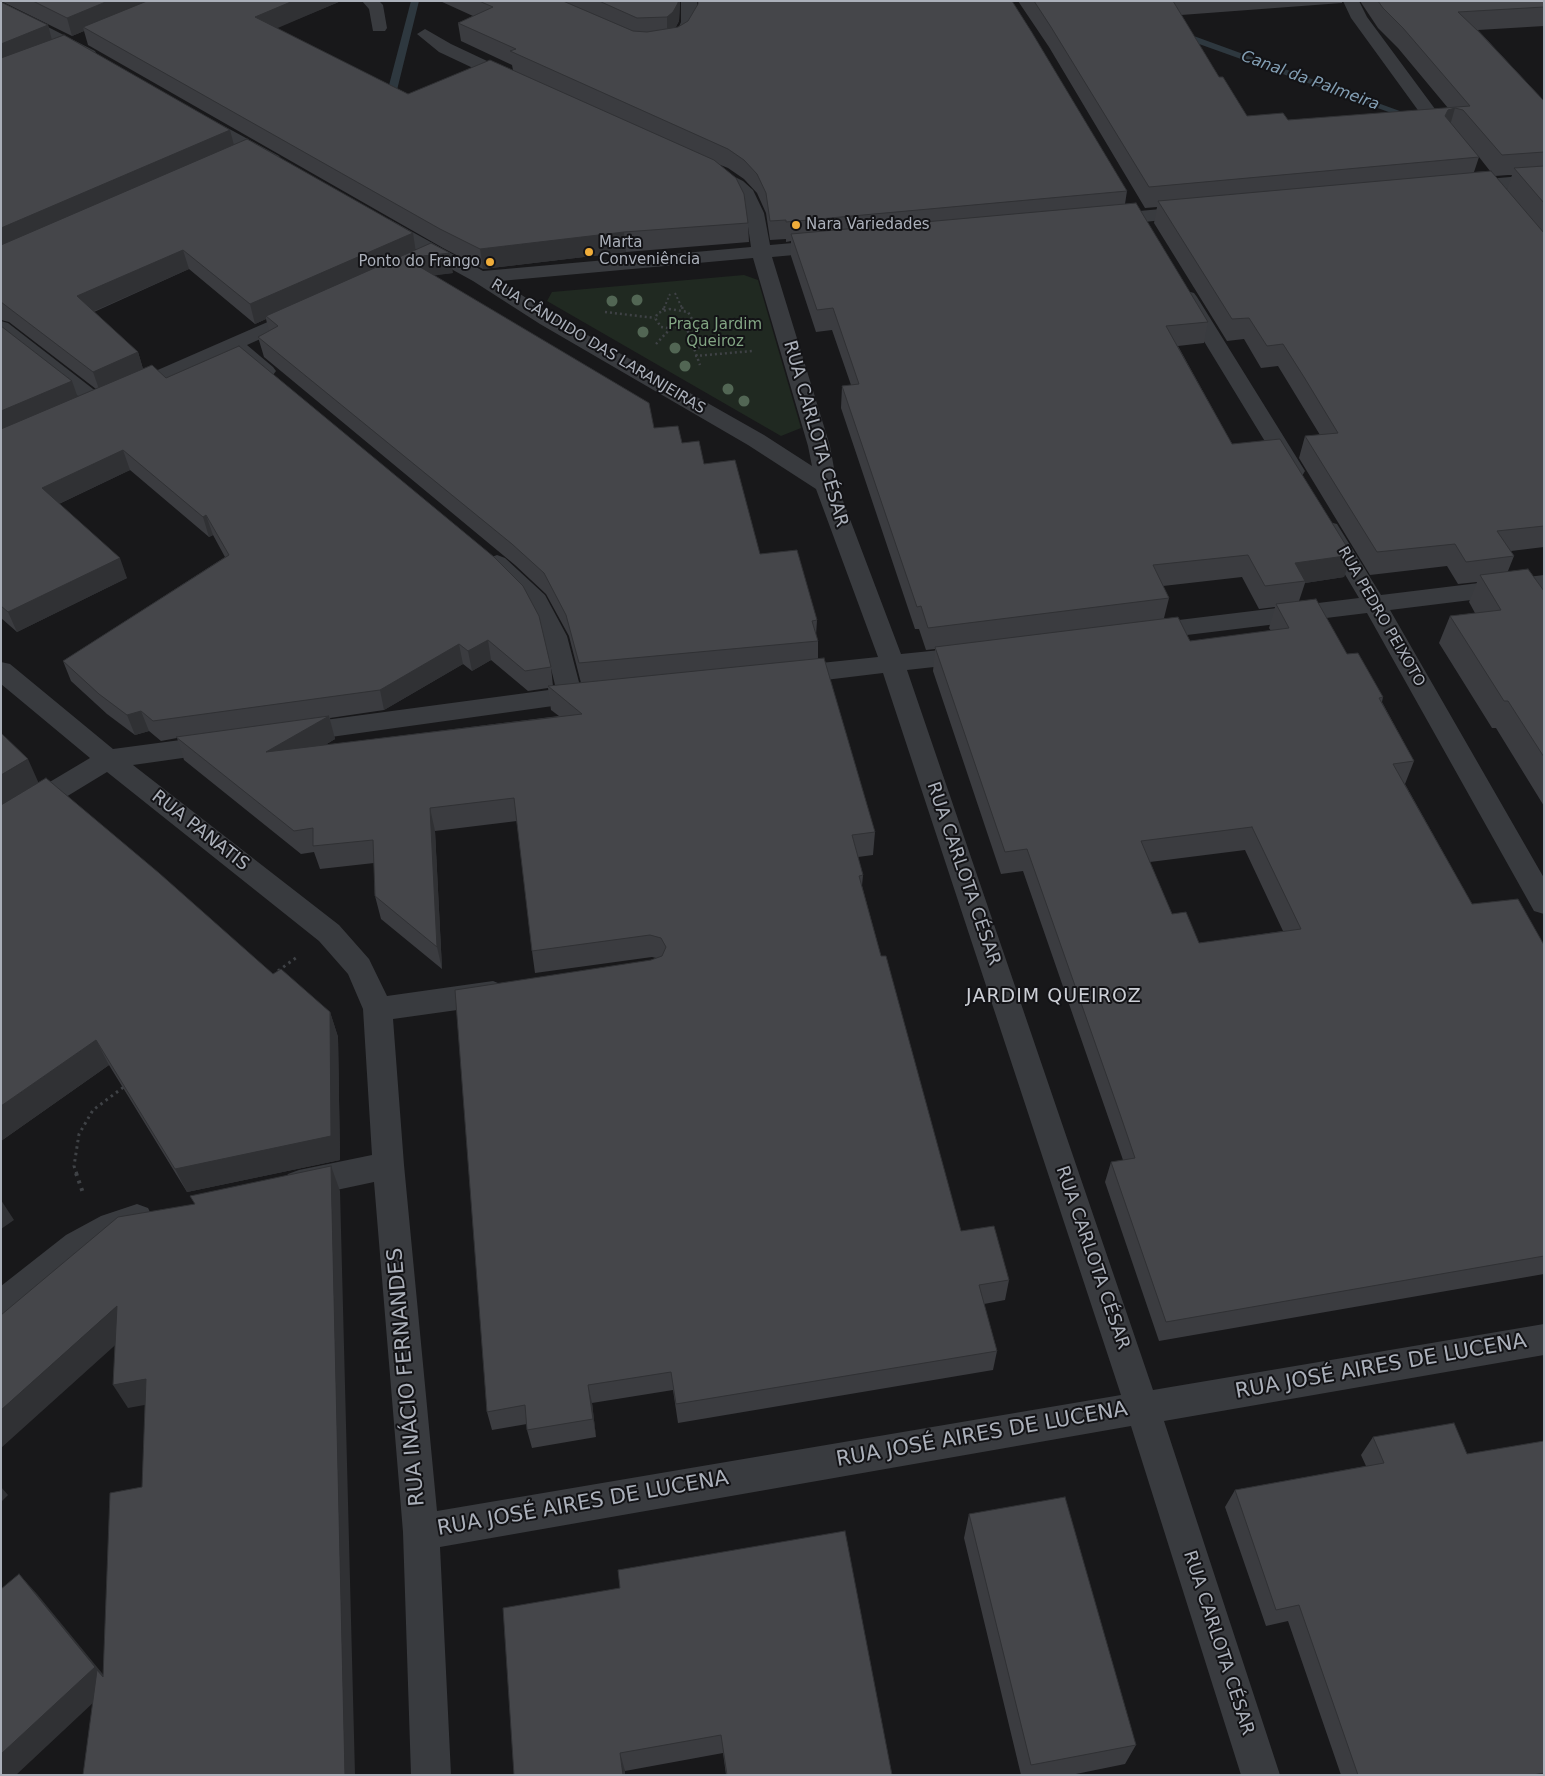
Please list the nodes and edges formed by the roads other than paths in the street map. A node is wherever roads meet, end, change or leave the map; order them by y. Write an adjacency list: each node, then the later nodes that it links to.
1 (370, 1): 5 (street)
2 (689, 1): 8 (street)
3 (1352, 1): 13 (street)
4 (1, 8): 9 (street)
5 (379, 28)
6 (425, 34): 11 (street)
7 (90, 38): 9 (street)
8 (648, 44)
9 (63, 48): 10 (street)
10 (106, 65)
11 (527, 86)
12 (184, 109): 14 (street)
13 (1426, 109)
14 (254, 149): 15 (street); 17 (street)
15 (236, 157)
16 (697, 164): 24 (street, RUA CARLOTA CÉSAR)
17 (286, 167)
18 (1544, 179): 19 (street)
19 (1450, 188)
20 (1207, 211): 22 (street)
21 (368, 215): 26 (street, RUA CÂNDIDO DAS LARANJEIRAS)
22 (1089, 222)
23 (840, 245): 24 (street)
24 (761, 252): 26 (street); 33 (street, RUA CARLOTA CÉSAR)
25 (1174, 276): 34 (street)
26 (480, 277): 33 (street, RUA CÂNDIDO DAS LARANJEIRAS)
27 (321, 304): 30 (street)
28 (1, 327): 29 (street)
29 (22, 342): 30 (street); 31 (street)
30 (233, 344): 32 (street)
31 (1, 350)
32 (279, 382)
33 (826, 485): 41 (street, RUA CARLOTA CÉSAR)
34 (1302, 486)
35 (1318, 511): 38 (street, RUA PEDRO PEIXOTO)
36 (483, 552): 45 (street)
37 (1544, 583): 38 (street)
38 (1374, 603): 39 (street); 50 (street, RUA PEDRO PEIXOTO)
39 (1119, 636)
40 (991, 652): 41 (street)
41 (893, 665): 43 (street); 58 (street, RUA CARLOTA CÉSAR)
42 (1, 670): 48 (street, RUA PANATIS)
43 (766, 677)
44 (609, 692): 45 (street)
45 (570, 696): 46 (street)
46 (275, 736)
47 (236, 741): 48 (street)
48 (108, 759): 49 (street); 52 (street, RUA PANATIS)
49 (1, 824)
50 (1544, 903)
51 (515, 990): 52 (street)
52 (378, 1010): 53 (street, RUA INÁCIO FERNANDES)
53 (388, 1165): 54 (street); 59 (street, RUA INÁCIO FERNANDES)
54 (272, 1190)
55 (166, 1212): 56 (street)
56 (1, 1306)
57 (1544, 1339): 58 (street, RUA JOSÉ AIRES DE LUCENA)
58 (1142, 1407): 59 (street, RUA JOSÉ AIRES DE LUCENA); 61 (street, RUA CARLOTA CÉSAR)
59 (421, 1532): 60 (street, RUA INÁCIO FERNANDES)
60 (431, 1775)
61 (1261, 1775)

